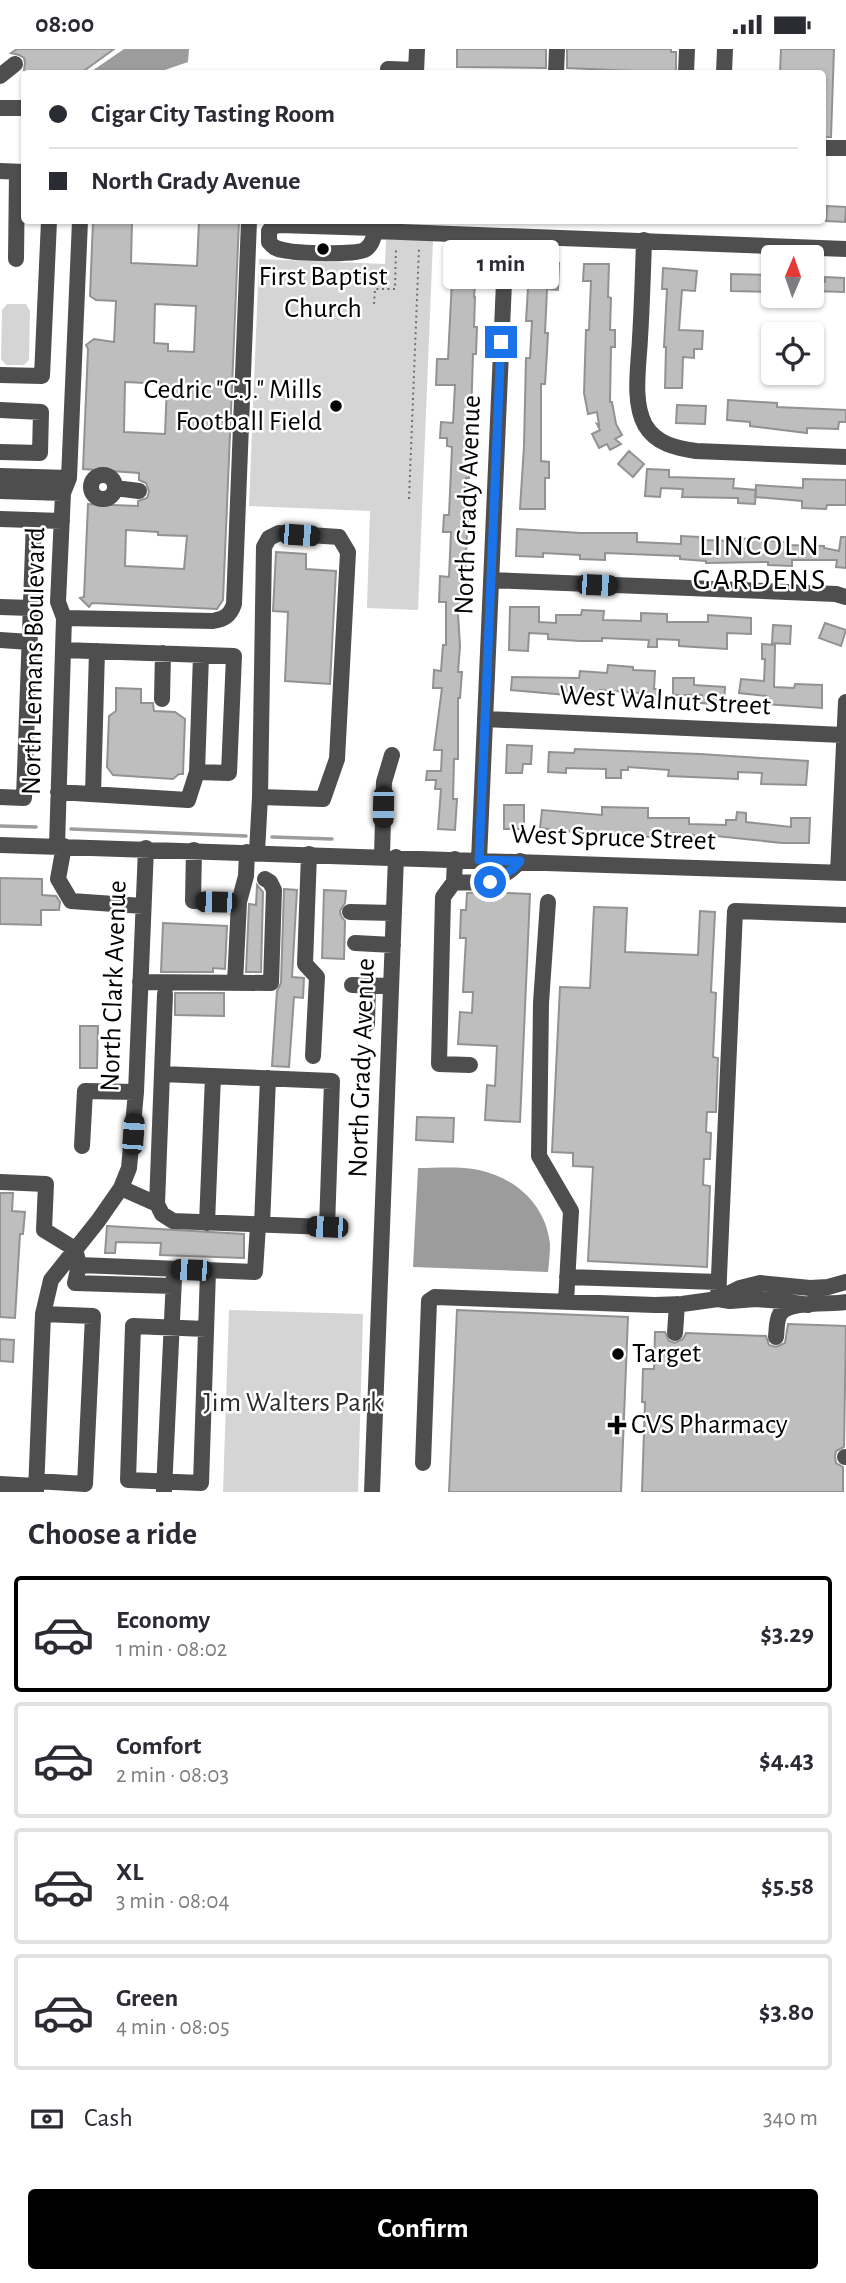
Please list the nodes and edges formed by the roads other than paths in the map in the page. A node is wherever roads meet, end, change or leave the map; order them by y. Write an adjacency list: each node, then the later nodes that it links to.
1 (417, 49): 8 (street)
2 (558, 49): 9 (street)
3 (687, 49): 10 (street)
4 (725, 49): 11 (street)
5 (15, 64): 12 (street)
6 (388, 69): 7 (street)
7 (397, 70)
8 (416, 70)
9 (556, 70)
10 (686, 70)
11 (724, 70)
12 (0, 76)
13 (0, 108): 14 (street)
14 (21, 108)
15 (826, 148): 16 (street)
16 (846, 148)
17 (0, 171): 18 (street)
18 (21, 172): 26 (street)
19 (49, 224): 27 (street)
20 (80, 224): 32 (street, North Lemans Boulevard)
21 (249, 224): 42 (street)
22 (375, 227): 22 (street); 23 (street)
23 (506, 236): 24 (street); 38 (street, North Grady Avenue)
24 (644, 240): 25 (street); 30 (street)
25 (846, 249)
26 (16, 259)
27 (0, 375)
28 (0, 410): 29 (street)
29 (0, 452)
30 (846, 457)
31 (0, 476): 32 (street)
32 (66, 486): 33 (street); 34 (street); 37 (street, North Lemans Boulevard)
33 (0, 491)
34 (139, 491)
35 (0, 519): 36 (street)
36 (34, 520): 37 (street); 41 (street)
37 (62, 521): 42 (street, North Lemans Boulevard)
38 (491, 580): 39 (street); 51 (street, North Grady Avenue)
39 (846, 597)
40 (0, 607): 41 (street)
41 (31, 608): 44 (street)
42 (64, 618): 45 (street, North Lemans Boulevard)
43 (0, 640): 44 (street)
44 (30, 642): 57 (street)
45 (63, 650): 46 (street); 55 (street, North Lemans Boulevard)
46 (97, 651): 47 (street); 56 (street)
47 (163, 653): 48 (street); 49 (street)
48 (201, 655): 54 (street); 54 (street)
49 (162, 699)
50 (846, 702): 52 (street)
51 (485, 719): 52 (street, West Walnut Street); 67 (street, North Grady Avenue)
52 (843, 735): 69 (street)
53 (392, 755): 65 (street, North Grady Avenue)
54 (197, 772): 56 (street)
55 (58, 792): 56 (street); 60 (street, North Lemans Boulevard)
56 (93, 794)
57 (0, 797)
58 (260, 797): 58 (street); 63 (street)
59 (0, 845): 60 (street, West Spruce Street)
60 (60, 846): 61 (street, West Spruce Street); 74 (street, North Lemans Boulevard)
61 (146, 848): 62 (street, West Spruce Street); 74 (street, North Clark Avenue)
62 (194, 850): 63 (street, West Spruce Street); 72 (street)
63 (252, 852): 64 (street, West Spruce Street); 72 (street)
64 (309, 854): 65 (street, West Spruce Street); 85 (street)
65 (389, 857): 66 (street, West Spruce Street); 76 (street, North Grady Avenue)
66 (455, 859): 67 (street, West Spruce Street); 71 (street)
67 (479, 860): 68 (street, West Spruce Street)
68 (520, 861): 69 (street, West Spruce Street); 71 (street)
69 (842, 873)
70 (265, 879): 81 (street)
71 (454, 882): 87 (street)
72 (239, 902): 81 (street)
73 (548, 902): 101 (street)
74 (143, 906): 80 (street, North Clark Avenue)
75 (350, 912): 76 (street)
76 (394, 913): 79 (street, North Grady Avenue)
77 (846, 915): 104 (street)
78 (355, 943): 79 (street)
79 (393, 945): 82 (street, North Grady Avenue)
80 (140, 982): 81 (street); 86 (street, North Clark Avenue)
81 (234, 983)
82 (391, 986): 84 (street); 118 (street, North Grady Avenue)
83 (165, 994): 88 (street)
84 (367, 1024)
85 (313, 1056)
86 (137, 1060): 88 (street); 91 (street, North Clark Avenue)
87 (470, 1065)
88 (162, 1068): 89 (street); 95 (street)
89 (213, 1076): 90 (street); 96 (street)
90 (268, 1078): 97 (street); 97 (street)
91 (136, 1092): 92 (street); 94 (street, North Clark Avenue)
92 (82, 1146)
93 (0, 1182): 98 (street)
94 (121, 1188): 95 (street); 98 (street, North Clark Avenue)
95 (157, 1204): 96 (street)
96 (207, 1223): 97 (street)
97 (260, 1225): 99 (street)
98 (77, 1257): 100 (street); 110 (street, North Clark Avenue)
99 (208, 1271): 100 (street); 112 (street)
100 (174, 1277): 111 (street)
101 (567, 1277): 104 (street); 106 (street)
102 (846, 1282): 103 (street)
103 (792, 1286): 104 (street); 105 (street)
104 (719, 1290): 105 (street); 108 (street)
105 (771, 1300): 109 (street); 109 (street)
106 (566, 1302): 108 (street); 114 (street)
107 (846, 1302): 109 (street)
108 (677, 1304): 113 (street)
109 (808, 1305)
110 (43, 1314): 116 (street, North Clark Avenue); 116 (street)
111 (171, 1328): 112 (street); 117 (street); 117 (street)
112 (206, 1329): 117 (street)
113 (675, 1333)
114 (423, 1464)
115 (0, 1484): 116 (street)
116 (36, 1486)
117 (164, 1487)
118 (372, 1492)

